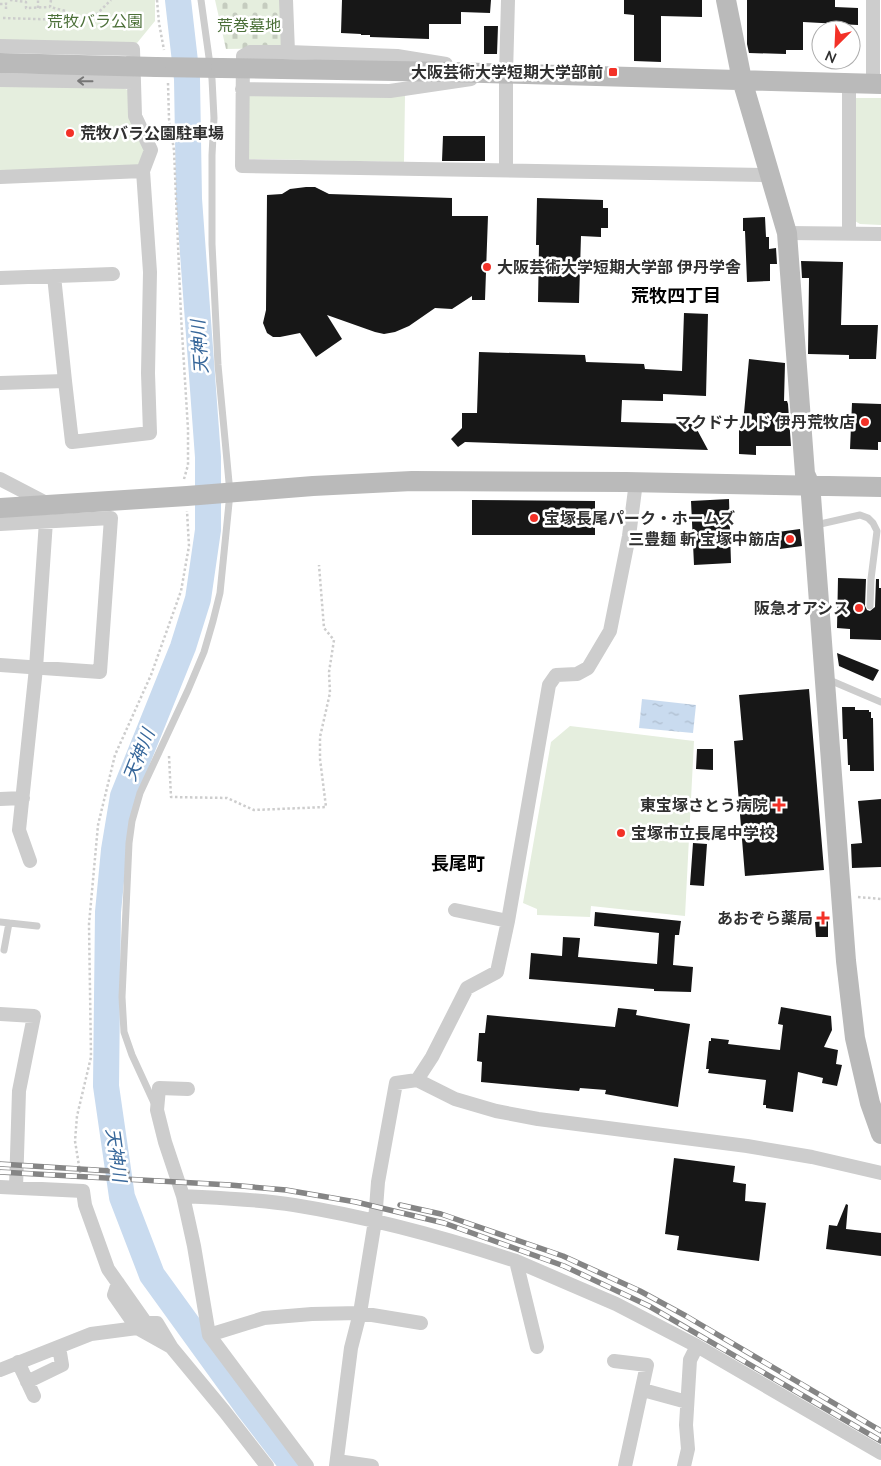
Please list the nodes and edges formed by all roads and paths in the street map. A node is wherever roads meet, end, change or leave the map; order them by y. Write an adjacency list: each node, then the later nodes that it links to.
1 (8, 0): 12 (path); 14 (path)
2 (38, 0): 14 (path)
3 (51, 0): 13 (path)
4 (111, 0): 17 (path)
5 (157, 0): 21 (path)
6 (200, 0): 22 (lane)
7 (286, 0): 19 (street)
8 (508, 0): 23 (street)
9 (726, 0): 25 (street)
10 (873, 0): 28 (street)
11 (0, 4): 12 (path)
12 (6, 4): 15 (path)
13 (50, 7): 14 (path); 17 (path)
14 (38, 8)
15 (6, 9)
16 (3, 18): 17 (path)
17 (74, 19)
18 (0, 46): 26 (street)
19 (288, 52): 23 (street); 29 (street)
20 (0, 63): 21 (street, bridge)
21 (166, 67): 22 (street); 47 (path)
22 (210, 68): 23 (street, bridge); 46 (lane)
23 (506, 74): 25 (street); 29 (street); 30 (street)
24 (0, 80): 26 (street, one-way to 24)
25 (742, 80): 27 (street); 32 (street)
26 (133, 82): 31 (street)
27 (848, 83): 28 (street); 35 (street)
28 (877, 84)
29 (242, 89): 30 (street)
30 (506, 170): 32 (street)
31 (144, 171): 33 (street); 40 (street)
32 (770, 175): 34 (street)
33 (0, 177)
34 (787, 233): 35 (street); 44 (street)
35 (849, 233): 36 (street)
36 (881, 234)
37 (113, 274): 38 (street)
38 (54, 276): 39 (street); 40 (street)
39 (0, 278)
40 (65, 381): 41 (street)
41 (0, 383)
42 (0, 479): 49 (street)
43 (636, 482): 44 (street); 46 (street); 65 (street)
44 (810, 485): 45 (street); 51 (street)
45 (881, 487)
46 (232, 492): 47 (street); 58 (lane)
47 (185, 496): 49 (street); 78 (path)
48 (0, 508): 49 (street)
49 (48, 513): 50 (street); 55 (street); 55 (street)
50 (0, 524)
51 (813, 526): 53 (lane); 56 (street)
52 (319, 565): 58 (path)
53 (870, 606)
54 (0, 666): 55 (street)
55 (36, 668): 59 (street)
56 (824, 677): 57 (lane); 62 (street)
57 (881, 702)
58 (169, 733): 73 (lane)
59 (23, 798): 60 (street); 61 (street)
60 (0, 799)
61 (30, 861)
62 (840, 896): 63 (path); 74 (street)
63 (881, 899)
64 (455, 910): 65 (street)
65 (508, 921): 71 (street)
66 (0, 922): 67 (lane)
67 (9, 923): 68 (lane); 69 (lane)
68 (37, 926)
69 (4, 950)
70 (0, 1014): 77 (street)
71 (418, 1080): 75 (street); 80 (street)
72 (188, 1089): 73 (street)
73 (157, 1110): 79 (street)
74 (881, 1134)
75 (881, 1173)
76 (0, 1187): 77 (street)
77 (16, 1188): 78 (street)
78 (83, 1191): 82 (street)
79 (183, 1196): 80 (street); 86 (street)
80 (375, 1221): 81 (street); 83 (street)
81 (516, 1260): 87 (street); 89 (street)
82 (118, 1283): 85 (street); 90 (street)
83 (360, 1313): 84 (street); 86 (street); 99 (street)
84 (421, 1323)
85 (137, 1328): 88 (street); 90 (street)
86 (209, 1335): 101 (street)
87 (697, 1346): 97 (street); 98 (street)
88 (59, 1347): 92 (street); 94 (street)
89 (537, 1347)
90 (172, 1348): 100 (street)
91 (614, 1361): 95 (street)
92 (18, 1362): 93 (street); 94 (street)
93 (0, 1370)
94 (27, 1382): 96 (street)
95 (643, 1390): 97 (street); 103 (street)
96 (34, 1396)
97 (687, 1402): 104 (street)
98 (881, 1453)
99 (337, 1463): 102 (street)
100 (267, 1466)
101 (307, 1466)
102 (372, 1466)
103 (625, 1466)
104 (684, 1466)

